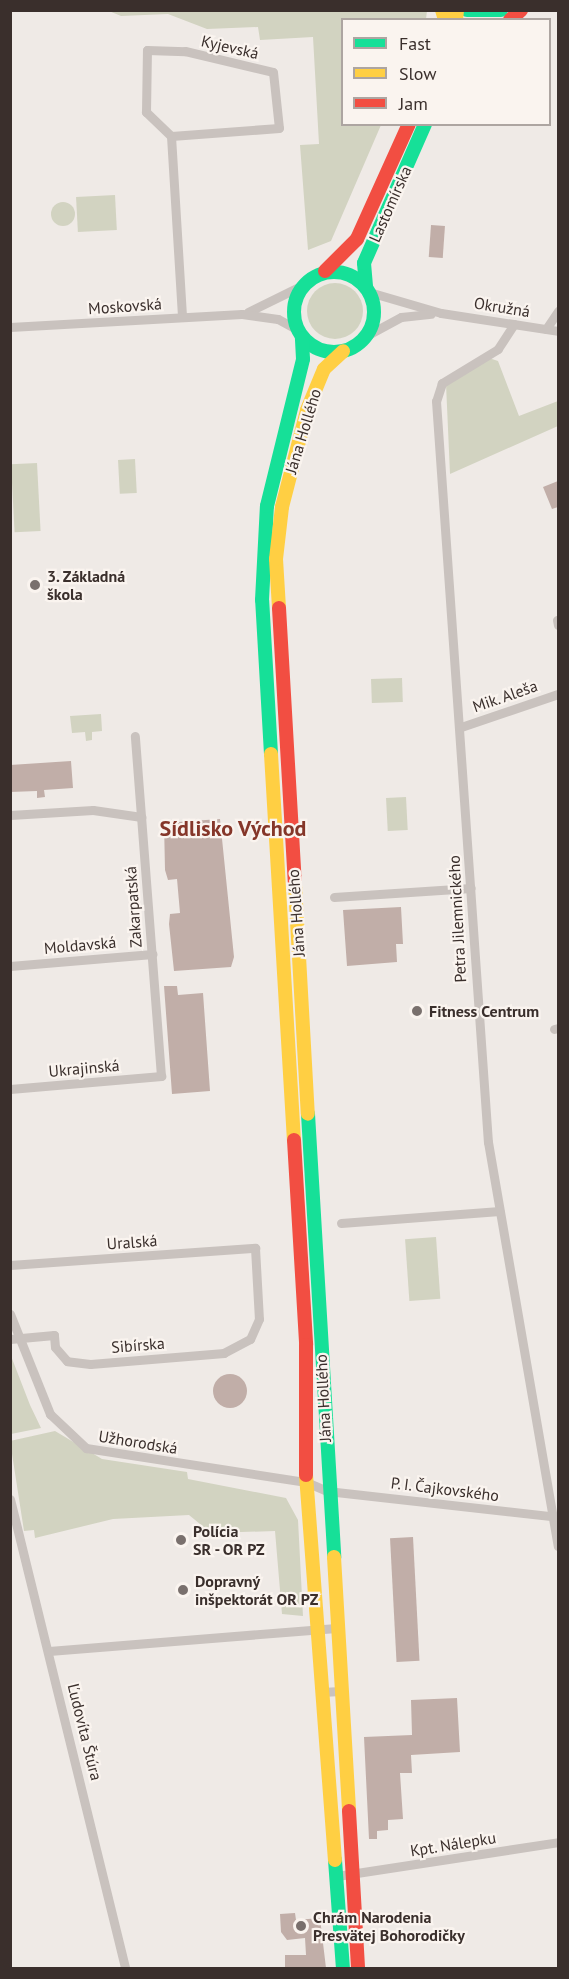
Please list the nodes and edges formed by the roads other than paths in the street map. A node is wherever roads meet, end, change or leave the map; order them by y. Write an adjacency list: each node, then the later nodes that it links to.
1 (467, 10): 3 (street)
2 (501, 10): 3 (street)
3 (483, 17)
4 (408, 126): 5 (street); 7 (street)
5 (423, 129): 9 (street, Lastomírska)
6 (171, 136): 6 (street, Kyjevská); 13 (street)
7 (320, 275): 8 (street); 9 (street)
8 (307, 284): 12 (street); 18 (street)
9 (367, 289): 11 (street); 19 (street)
10 (558, 312): 16 (street)
11 (441, 313): 14 (street, Okružná); 19 (street)
12 (242, 314): 13 (street, Moskovská); 18 (street)
13 (182, 317): 15 (street, Moskovská)
14 (514, 324): 16 (street, Okružná); 26 (street, Petra Jilemnického)
15 (10, 327)
16 (546, 329): 17 (street, Okružná)
17 (558, 331)
18 (301, 334): 20 (street); 21 (street, Jána Hollého)
19 (364, 337): 20 (street)
20 (343, 351): 22 (street, Jána Hollého)
21 (267, 506): 22 (street); 24 (street, Jána Hollého)
22 (282, 507): 23 (street, Jána Hollého)
23 (282, 683): 24 (street); 35 (street, Jána Hollého)
24 (267, 684): 36 (street, Jána Hollého)
25 (558, 694): 26 (street, Mik. Aleša)
26 (461, 728): 30 (street, Petra Jilemnického)
27 (135, 736): 29 (street, Zakarpatská)
28 (10, 815): 29 (street)
29 (141, 817): 32 (street, Zakarpatská)
30 (471, 888): 31 (street); 38 (street, Petra Jilemnického)
31 (334, 897)
32 (152, 954): 33 (street, Moldavská); 34 (street, Zakarpatská)
33 (10, 966)
34 (161, 1076): 37 (street, Ukrajinská)
35 (306, 1087): 36 (street); 43 (street, Jána Hollého)
36 (291, 1088): 45 (street, Jána Hollého)
37 (10, 1089)
38 (500, 1211): 39 (street); 49 (street, Petra Jilemnického)
39 (340, 1223)
40 (10, 1265): 44 (street, Uralská)
41 (10, 1314): 42 (street, Užhorodská)
42 (14, 1338): 44 (street, Sibírska); 46 (street, Užhorodská)
43 (321, 1344): 45 (street); 47 (street, Jána Hollého)
44 (242, 1345)
45 (306, 1345): 46 (street, Jána Hollého)
46 (306, 1482): 47 (street); 52 (street, Jána Hollého)
47 (327, 1491): 49 (street, P. I. Čajkovského); 51 (street, Jána Hollého)
48 (11, 1502): 53 (street, Ľudovíta Štúra)
49 (557, 1517): 50 (street, Petra Jilemnického)
50 (558, 1545)
51 (336, 1628): 52 (street); 54 (street, Jána Hollého)
52 (316, 1629): 53 (street); 55 (street, Jána Hollého)
53 (49, 1651): 59 (street, Ľudovíta Štúra)
54 (341, 1691): 55 (street); 57 (street, Jána Hollého)
55 (321, 1692): 58 (street, Jána Hollého)
56 (558, 1842): 57 (street, Kpt. Nálepku)
57 (352, 1874): 58 (street, Kpt. Nálepku); 61 (street, Jána Hollého)
58 (337, 1876): 60 (street, Jána Hollého)
59 (125, 1968)
60 (343, 1968)
61 (358, 1968)

